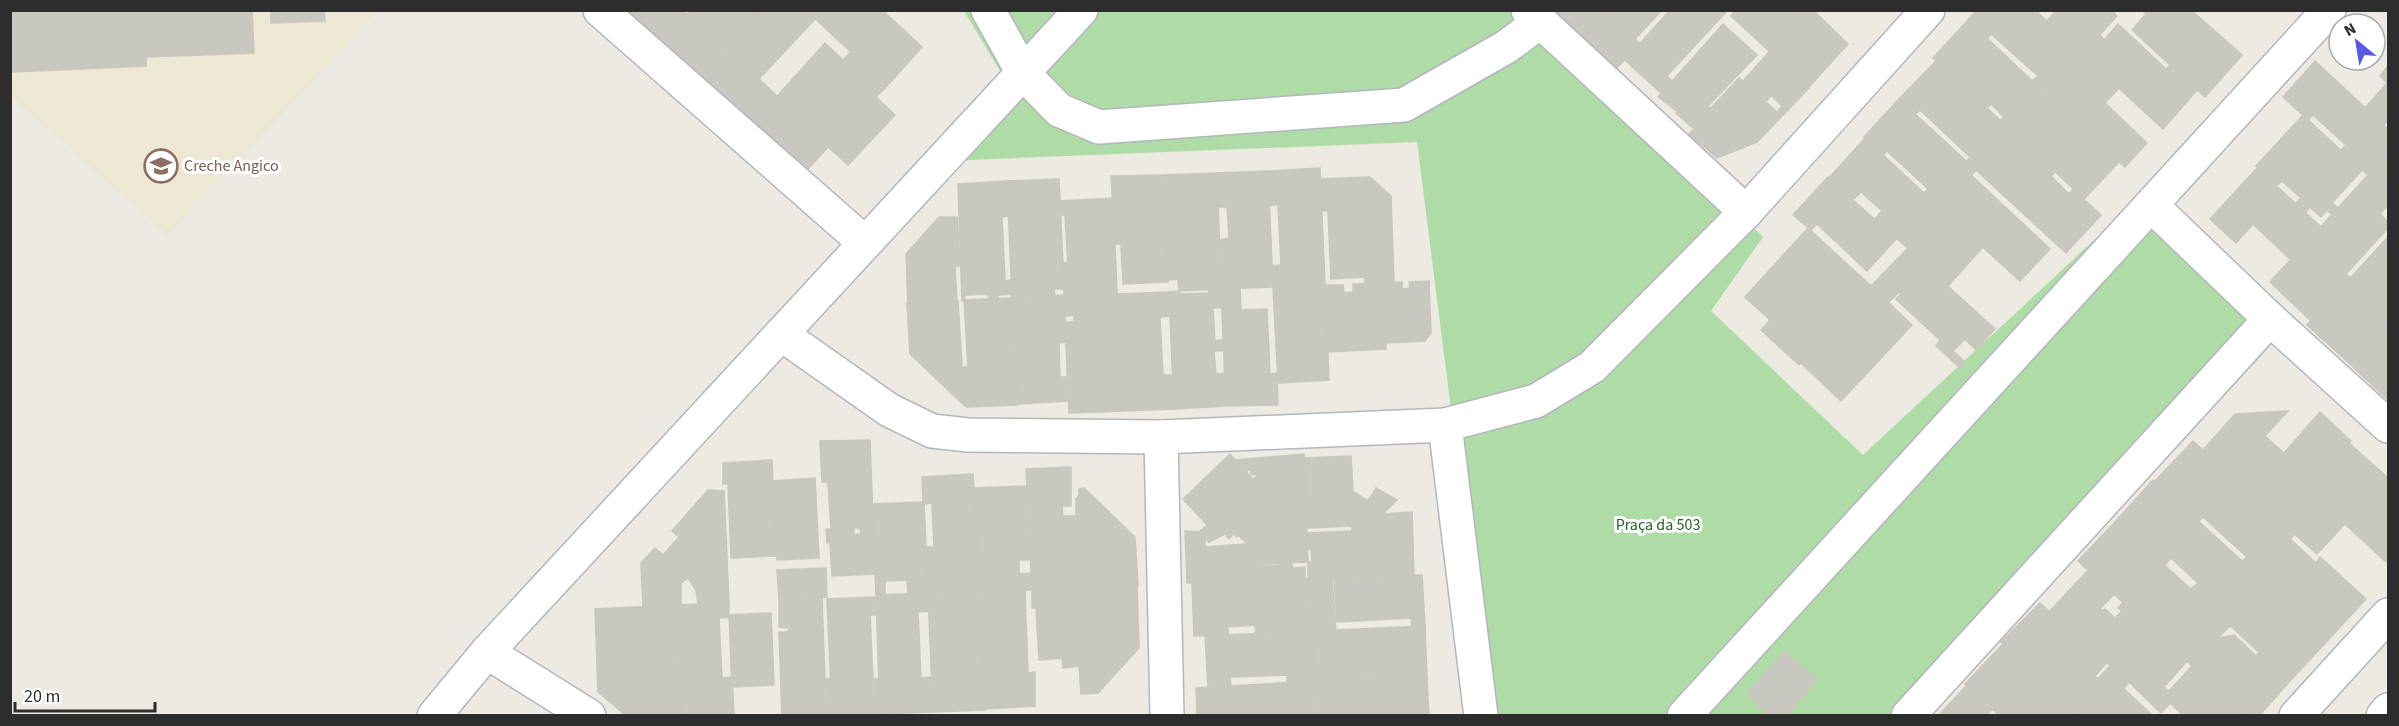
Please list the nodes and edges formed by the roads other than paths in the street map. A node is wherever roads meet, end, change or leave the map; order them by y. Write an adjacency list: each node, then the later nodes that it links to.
1 (600, 10): 10 (street)
2 (988, 10): 7 (street)
3 (1081, 10): 7 (street)
4 (1928, 10): 9 (street)
5 (2329, 10): 8 (street)
6 (1534, 16): 7 (street); 9 (street)
7 (1023, 73): 10 (street)
8 (2151, 205): 11 (street); 23 (street)
9 (1746, 212): 13 (street)
10 (865, 243): 12 (street)
11 (2270, 319): 14 (street); 24 (street)
12 (781, 334): 15 (street); 17 (street)
13 (1445, 425): 15 (street); 22 (street)
14 (2388, 426)
15 (1161, 437): 21 (street)
16 (2388, 615): 25 (street)
17 (487, 652): 19 (street); 20 (street)
18 (2388, 710): 26 (street)
19 (435, 716)
20 (589, 716)
21 (1167, 716)
22 (1481, 716)
23 (1684, 716)
24 (1908, 716)
25 (2296, 716)
26 (2383, 716)

